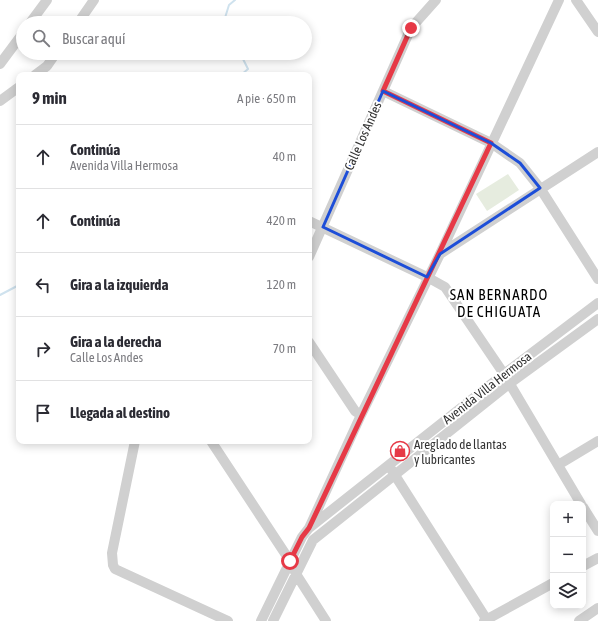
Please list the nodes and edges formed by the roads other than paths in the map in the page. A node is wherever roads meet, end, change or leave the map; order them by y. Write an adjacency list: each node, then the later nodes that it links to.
1 (47, 0): 6 (street)
2 (94, 0): 7 (street)
3 (436, 0): 14 (street, Calle Los Andes)
4 (559, 0): 16 (street)
5 (576, 0): 8 (street)
6 (35, 16)
7 (83, 16)
8 (598, 32)
9 (16, 42): 11 (street)
10 (51, 60): 12 (street)
11 (0, 64)
12 (39, 72)
13 (16, 89): 15 (street)
14 (383, 91): 16 (street); 20 (street, Calle Los Andes)
15 (0, 101)
16 (491, 143): 18 (street); 22 (street)
17 (598, 152): 18 (street)
18 (540, 188): 22 (street); 24 (street)
19 (312, 222): 20 (street)
20 (323, 228): 21 (street, Calle Los Andes); 23 (street)
21 (312, 251)
22 (440, 254): 23 (street)
23 (427, 277): 28 (street); 30 (street)
24 (598, 279)
25 (598, 303): 28 (street, Avenida Villa Hermosa)
26 (598, 319): 29 (street, Avenida Villa Hermosa)
27 (312, 346): 30 (street)
28 (504, 374): 29 (street); 34 (street, Avenida Villa Hermosa)
29 (510, 384): 35 (street); 36 (street, Avenida Villa Hermosa)
30 (361, 415): 39 (street)
31 (598, 441): 35 (street)
32 (134, 444): 48 (street)
33 (213, 444): 42 (street)
34 (389, 465): 36 (street); 39 (street, Avenida Villa Hermosa)
35 (558, 465): 37 (street)
36 (394, 475): 44 (street, Avenida Villa Hermosa); 47 (street)
37 (579, 501)
38 (586, 512): 40 (street)
39 (309, 528): 42 (street, Avenida Villa Hermosa)
40 (598, 531)
41 (598, 558): 43 (street)
42 (290, 561): 44 (street); 49 (street, Avenida Villa Hermosa)
43 (586, 564)
44 (296, 574): 50 (street, Avenida Villa Hermosa); 51 (street)
45 (550, 585): 47 (street)
46 (598, 608): 52 (street)
47 (485, 620)
48 (228, 621)
49 (261, 621)
50 (273, 621)
51 (326, 621)
52 (579, 621)

